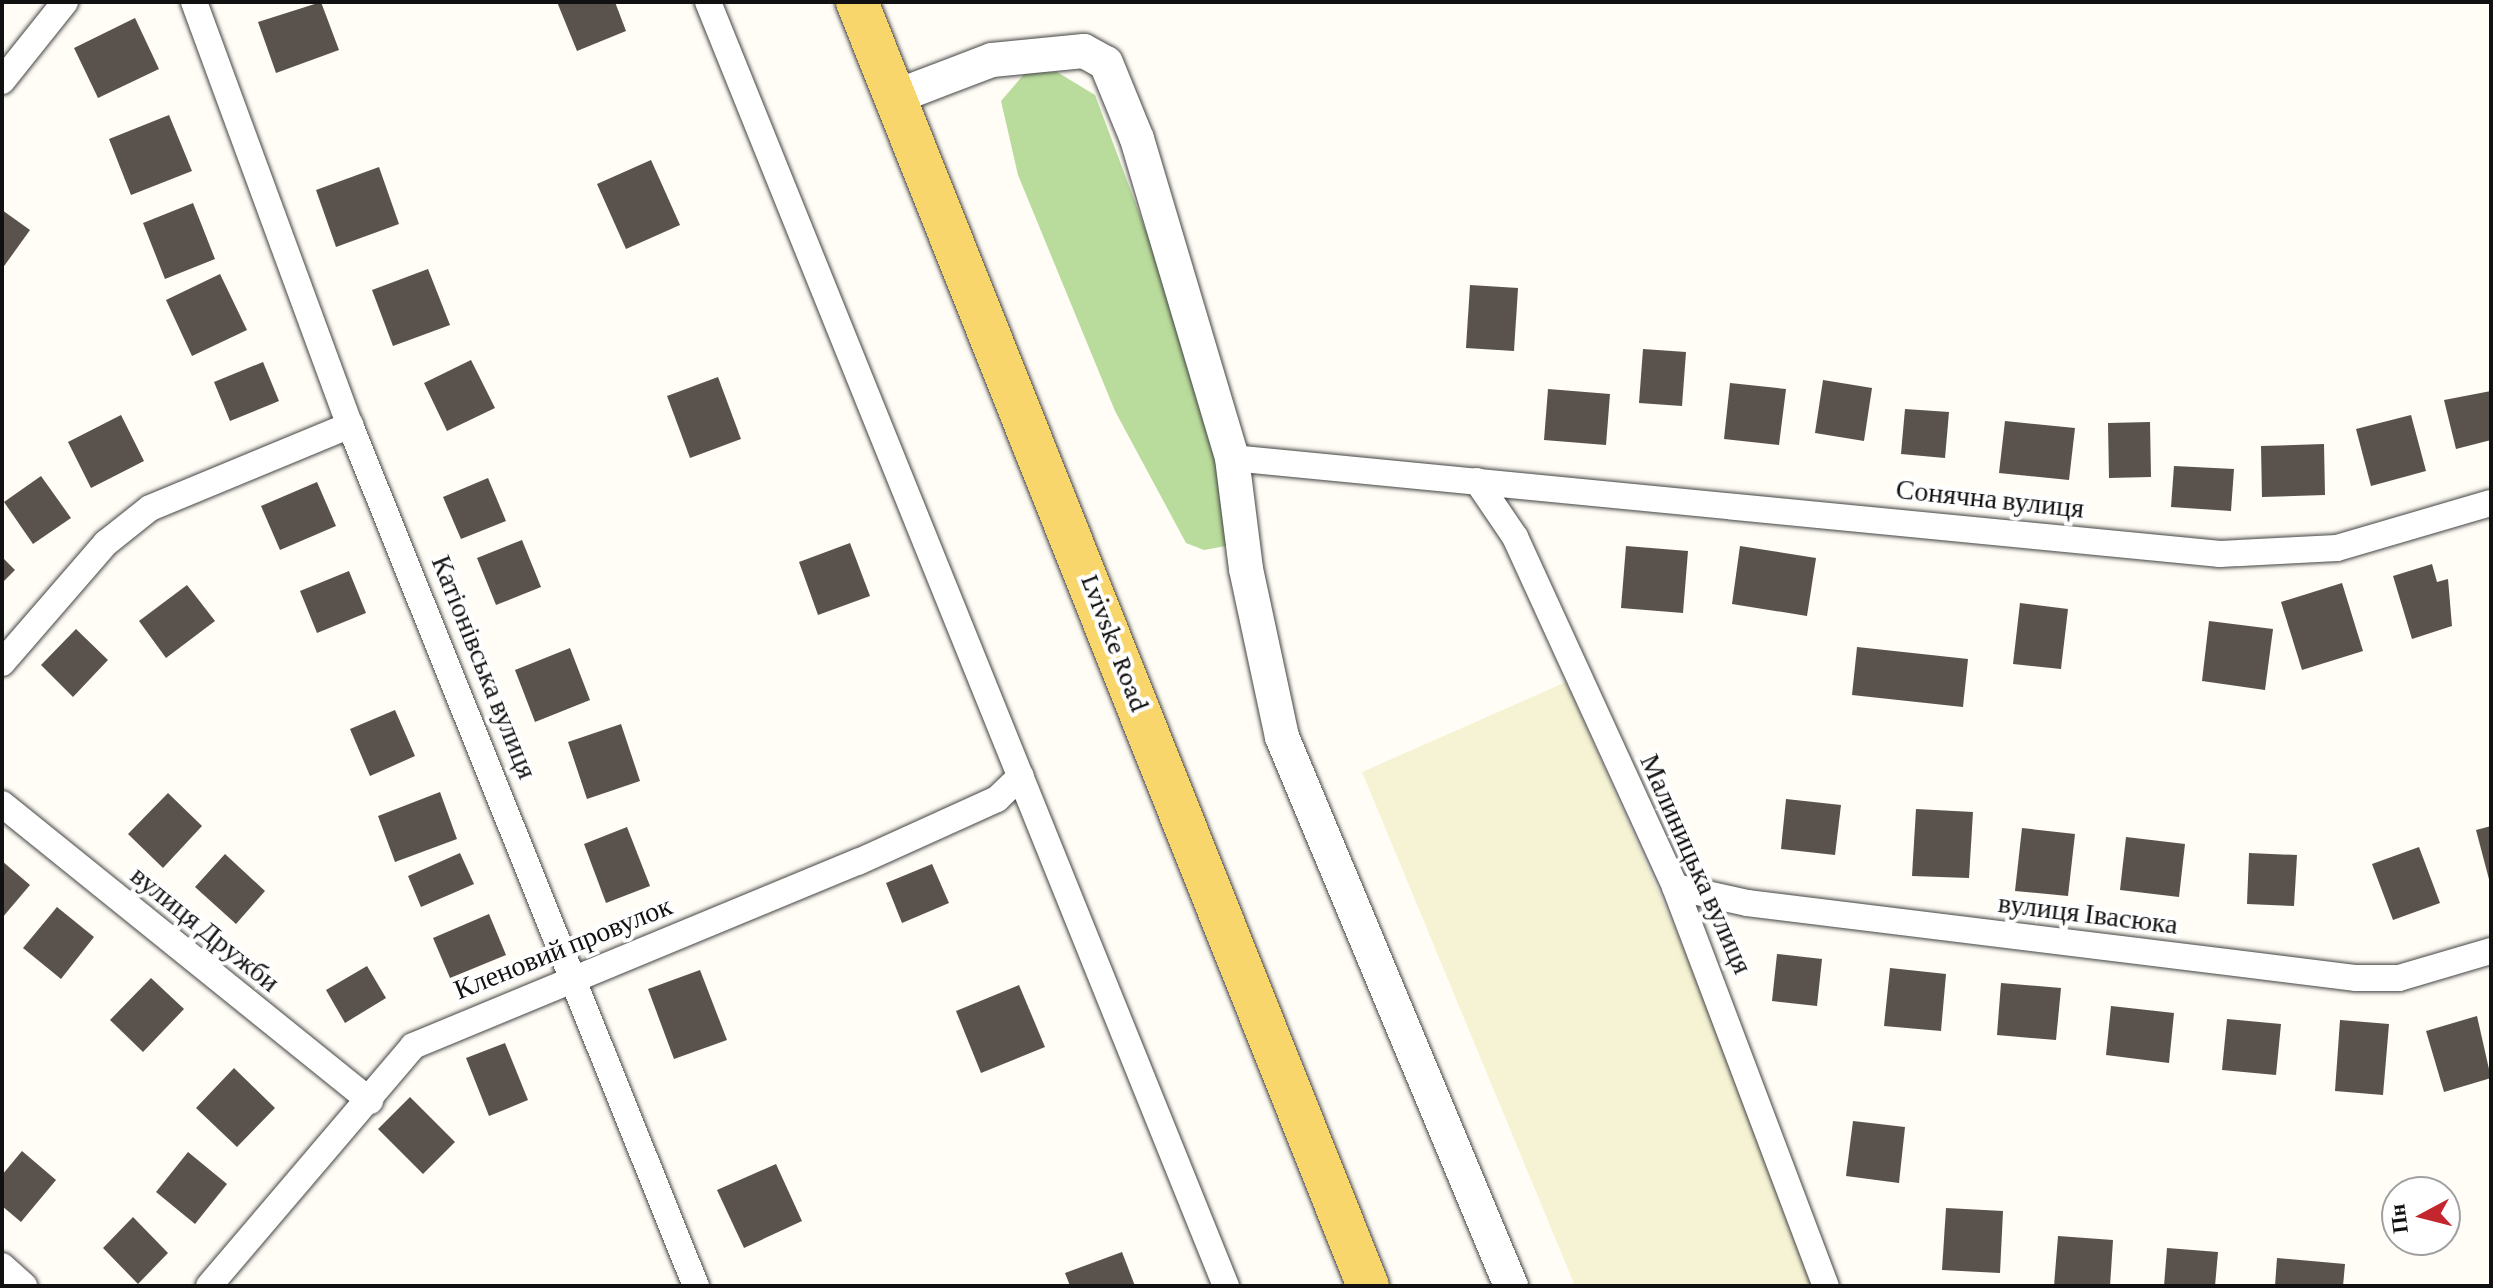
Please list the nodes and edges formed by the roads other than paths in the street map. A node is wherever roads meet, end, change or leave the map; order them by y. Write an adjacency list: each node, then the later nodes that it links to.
1 (65, 2): 5 (street)
2 (194, 2): 7 (street, Катіонівська вулиця)
3 (708, 2): 12 (street)
4 (857, 2): 6 (main road, Lvivske Road)
5 (2, 81)
6 (895, 97): 8 (street); 23 (main road, Lvivske Road)
7 (350, 425): 11 (street); 16 (street, Катіонівська вулиця)
8 (1232, 458): 9 (street, Сонячна вулиця); 24 (street)
9 (1477, 481): 10 (street, Сонячна вулиця); 14 (street, Малиницька вулиця)
10 (2491, 503)
11 (2, 663)
12 (1021, 776): 16 (street, Кленовий провулок); 22 (street)
13 (2, 804): 17 (street, вулиця Дружби)
14 (1675, 887): 15 (street, вулиця Івасюка); 25 (street, Малиницька вулиця)
15 (2491, 951)
16 (573, 981): 17 (street, Кленовий провулок); 21 (street, Катіонівська вулиця)
17 (370, 1101): 20 (street, Кленовий провулок)
18 (2, 1266): 19 (street)
19 (24, 1286)
20 (209, 1286)
21 (696, 1286)
22 (1226, 1286)
23 (1368, 1286)
24 (1511, 1286)
25 (1826, 1286)

